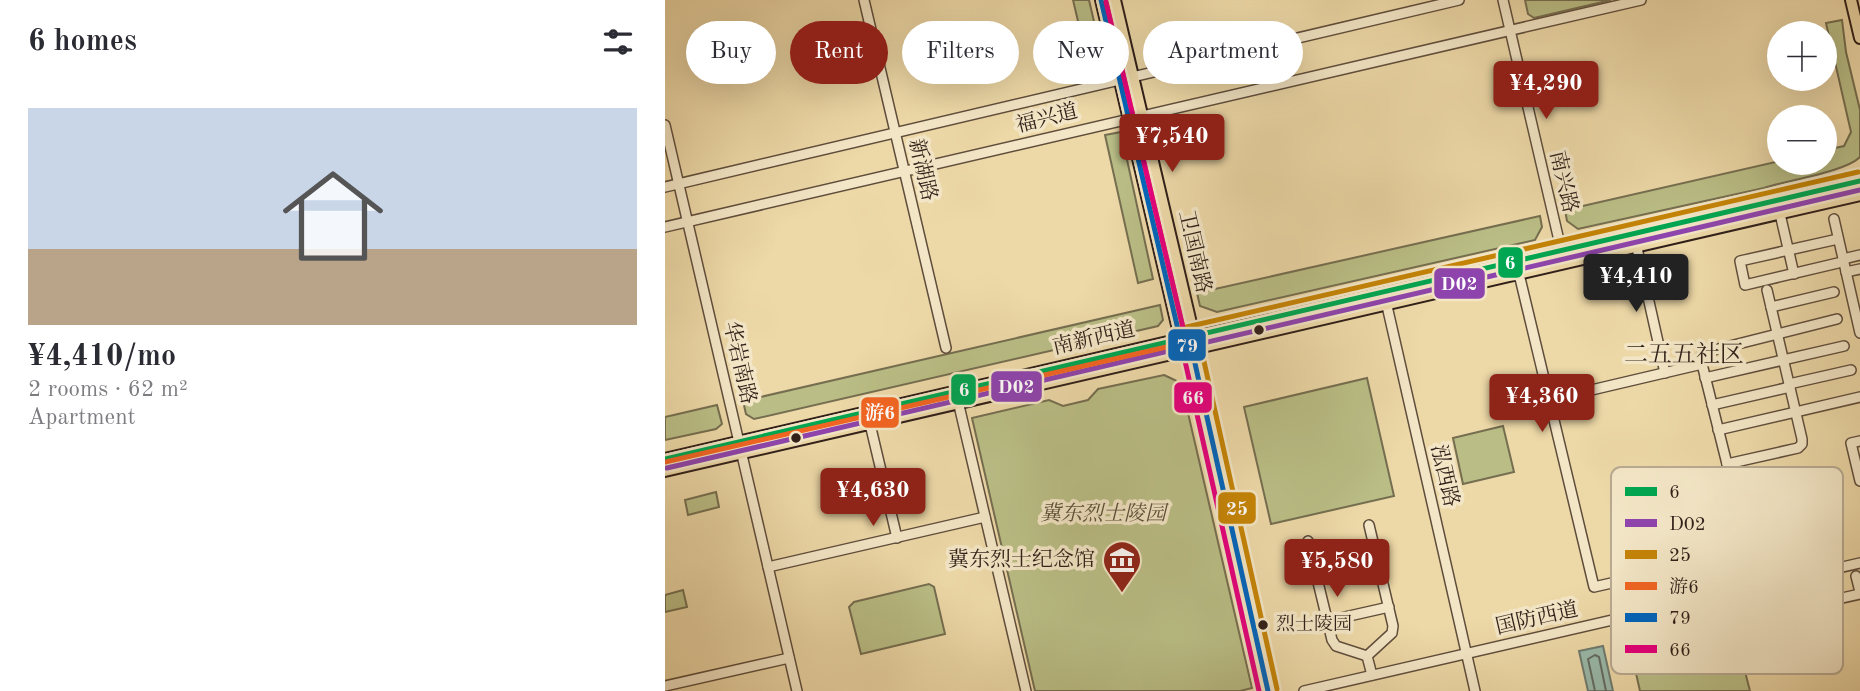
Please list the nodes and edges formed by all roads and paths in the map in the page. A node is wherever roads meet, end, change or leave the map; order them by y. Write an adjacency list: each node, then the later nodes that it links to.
1 (864, 0): 18 (street, 新湖路)
2 (1101, 0): 8 (main road, 卫国南路)
3 (1115, 0): 11 (main road, 卫国南路)
4 (1459, 0): 11 (street, 福兴道)
5 (1503, 0): 9 (street, 南兴路)
6 (1641, 0): 9 (street, 福兴道)
7 (1851, 0): 10 (main road)
8 (1106, 21)
9 (1510, 30): 15 (street, 福兴道); 30 (street, 南兴路)
10 (1860, 38)
11 (1133, 76): 12 (street, 福兴道); 15 (main road, 卫国南路)
12 (1129, 77)
13 (1104, 84): 18 (street, 福兴道)
14 (1122, 84): 16 (main road, 卫国南路)
15 (1142, 114): 16 (street, 福兴道); 47 (main road, 卫国南路)
16 (1129, 117): 19 (street, 福兴道); 48 (main road, 卫国南路)
17 (665, 125): 21 (street, 华岩南路)
18 (895, 132): 19 (street, 新湖路); 21 (street, 福兴道)
19 (904, 172): 26 (street, 福兴道); 50 (street, 新湖路)
20 (1860, 181): 30 (main road, 南新西道)
21 (679, 183): 22 (street, 福兴道); 26 (street, 华岩南路)
22 (665, 187)
23 (1860, 195): 24 (main road, 南新西道)
24 (1780, 214): 29 (main road, 南新西道); 31 (street)
25 (1833, 219): 28 (street)
26 (688, 222): 27 (street, 福兴道); 66 (street, 华岩南路)
27 (665, 227)
28 (1838, 239): 31 (street); 33 (street)
29 (1637, 248): 36 (main road, 南新西道); 55 (street)
30 (1561, 249): 47 (main road, 南新西道)
31 (1789, 250): 37 (street); 37 (street)
32 (1860, 255): 33 (street)
33 (1841, 261): 35 (street); 37 (street)
34 (1860, 269): 35 (street)
35 (1846, 272): 40 (street)
36 (1519, 274): 41 (main road, 南新西道); 60 (street)
37 (1794, 274)
38 (1767, 290): 42 (street)
39 (1834, 292): 42 (street)
40 (1856, 297): 43 (street)
41 (1387, 306): 51 (main road, 南新西道); 85 (street, 泓西路)
42 (1772, 307): 46 (street)
43 (1858, 310): 45 (street)
44 (1837, 319): 46 (street)
45 (1860, 332)
46 (1777, 334): 52 (street); 53 (street)
47 (1194, 335): 48 (main road, 南新西道); 51 (main road, 卫国南路)
48 (1181, 338): 51 (main road, 卫国南路); 58 (main road, 南新西道)
49 (1844, 346): 52 (street)
50 (946, 348)
51 (1192, 350): 61 (main road, 南新西道); 92 (main road, 卫国南路)
52 (1784, 359): 56 (street); 57 (street)
53 (1702, 364): 55 (street); 56 (street)
54 (1851, 370): 57 (street)
55 (1665, 373): 60 (street)
56 (1705, 378): 62 (street)
57 (1790, 386): 62 (street); 63 (street)
58 (956, 391): 61 (street); 66 (main road, 南新西道)
59 (1860, 397): 63 (street)
60 (1549, 400): 80 (street)
61 (958, 404): 64 (main road, 南新西道); 74 (street)
62 (1712, 405): 65 (street)
63 (1796, 411): 65 (street); 70 (street)
64 (870, 424): 68 (main road, 南新西道); 76 (street)
65 (1718, 430): 70 (street)
66 (739, 441): 68 (street, 华岩南路); 69 (main road, 南新西道)
67 (1860, 441): 73 (street)
68 (742, 454): 72 (main road, 南新西道); 78 (street, 华岩南路)
69 (665, 459)
70 (1727, 464): 71 (street)
71 (1728, 467)
72 (665, 471)
73 (1860, 481)
74 (985, 517): 76 (street); 91 (street)
75 (1369, 525): 82 (street)
76 (897, 538): 78 (street)
77 (1308, 541): 84 (street)
78 (768, 567): 87 (street, 华岩南路)
79 (1856, 576): 81 (street)
80 (1611, 583)
81 (1860, 593)
82 (1388, 607): 84 (street); 86 (street)
83 (1611, 620): 85 (street, 国防西道)
84 (1327, 621): 86 (street)
85 (1467, 653): 88 (street, 国防西道); 94 (street, 泓西路)
86 (1367, 656): 88 (street)
87 (789, 658): 89 (street); 90 (street, 华岩南路)
88 (1372, 675): 93 (street, 国防西道)
89 (665, 686)
90 (797, 691)
91 (1026, 691)
92 (1268, 691)
93 (1304, 691)
94 (1475, 691)

